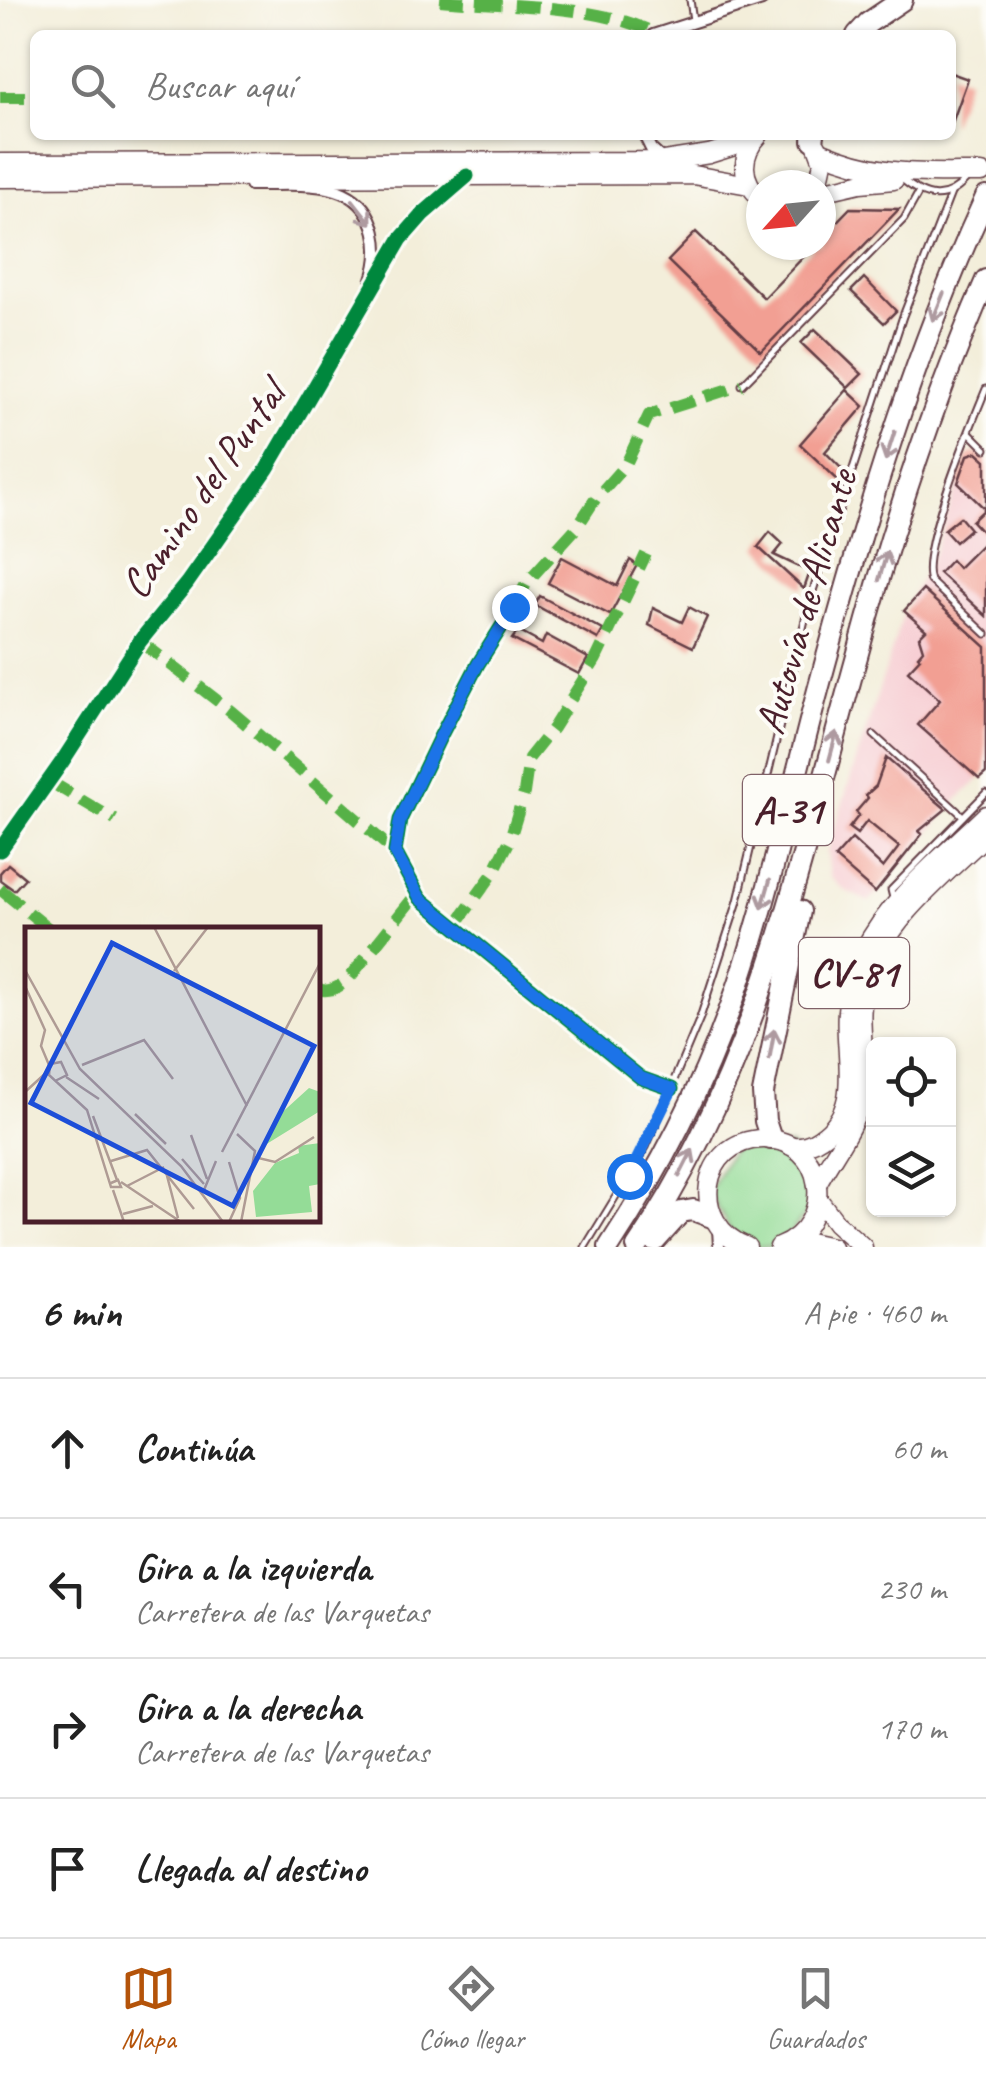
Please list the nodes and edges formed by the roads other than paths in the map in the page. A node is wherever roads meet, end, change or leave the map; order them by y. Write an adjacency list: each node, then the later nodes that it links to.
1 (690, 0): 4 (lane)
2 (762, 0): 4 (street)
3 (902, 0): 6 (highway)
4 (693, 20): 5 (street)
5 (666, 30)
6 (862, 30)
7 (640, 140): 13 (street)
8 (645, 140): 12 (street)
9 (750, 140): 12 (main road)
10 (755, 140): 15 (main road)
11 (813, 140): 16 (main road); 21 (main road)
12 (664, 160): 13 (main road)
13 (625, 161): 14 (main road)
14 (0, 163)
15 (747, 170)
16 (821, 170)
17 (467, 176): 19 (main road); 23 (main road); 29 (street, Camino del Puntal)
18 (0, 178): 19 (main road)
19 (205, 178): 29 (street, Camino del Puntal, one-way to 29)
20 (903, 180): 21 (main road); 22 (main road); 24 (lane)
21 (978, 182): 25 (lane); 52 (highway, Autovía de Alicante / A-31, one-way to 52)
22 (836, 188)
23 (746, 189)
24 (919, 192): 26 (lane); 30 (lane)
25 (951, 193): 26 (lane); 27 (lane)
26 (934, 198): 27 (lane)
27 (942, 214): 46 (lane)
28 (986, 280): 42 (highway, Autovía de Alicante / A-31, one-way to 28)
29 (365, 299): 44 (street, Camino del Puntal)
30 (742, 385)
31 (986, 388): 33 (lane)
32 (986, 411): 33 (lane)
33 (975, 415): 34 (lane)
34 (969, 432): 35 (lane); 37 (lane)
35 (986, 449)
36 (514, 607): 46 (street)
37 (986, 634)
38 (874, 735): 41 (lane)
39 (986, 793): 41 (lane)
40 (986, 815): 45 (main road, CV-81)
41 (963, 816): 45 (lane)
42 (810, 832): 47 (highway, one-way to 42); 53 (highway, Autovía de Alicante / A-31, one-way to 42)
43 (986, 835): 48 (main road, CV-81)
44 (0, 850)
45 (896, 906): 47 (main road, CV-81)
46 (672, 1089): 51 (lane)
47 (781, 1143): 48 (main road); 49 (main road, CV-81)
48 (818, 1191): 50 (main road); 58 (main road)
49 (714, 1220): 54 (highway); 55 (street); 56 (main road)
50 (784, 1245): 57 (main road)
51 (585, 1247)
52 (609, 1247)
53 (637, 1247)
54 (651, 1247)
55 (719, 1247)
56 (747, 1247)
57 (832, 1247)
58 (863, 1247)

